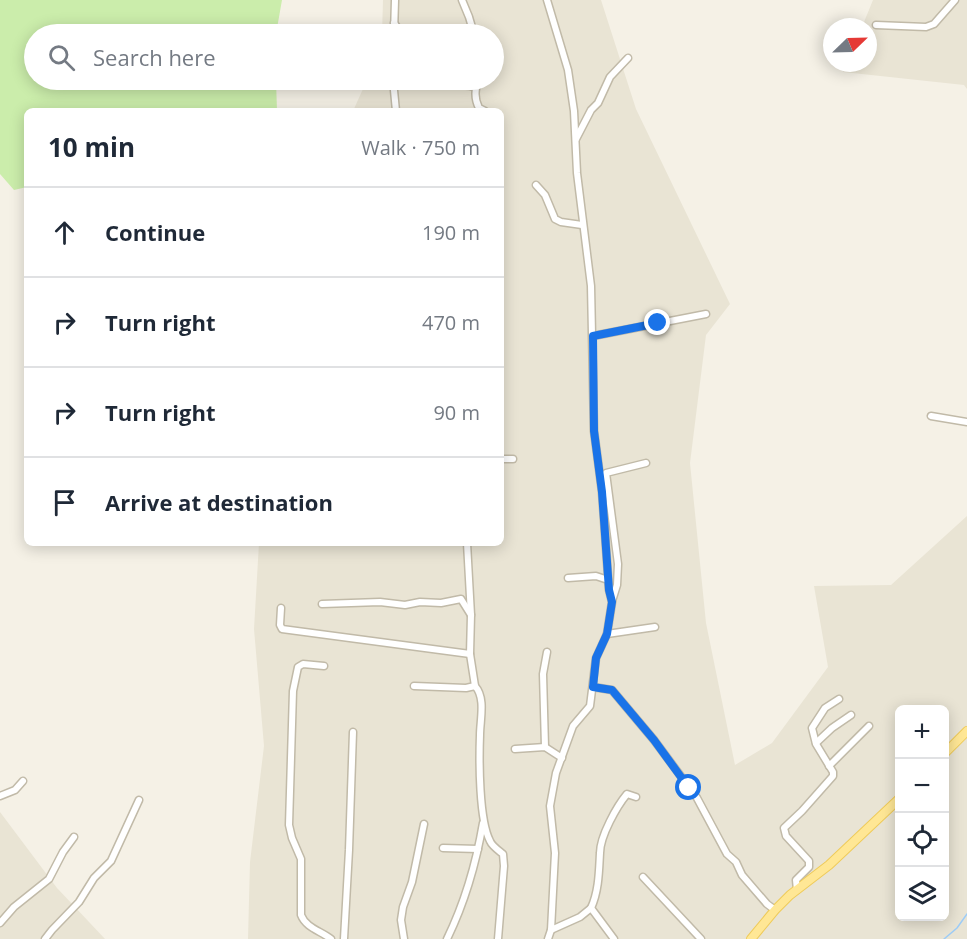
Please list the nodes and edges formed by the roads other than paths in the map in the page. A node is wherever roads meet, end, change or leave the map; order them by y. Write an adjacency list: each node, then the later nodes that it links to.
1 (395, 0): 5 (street)
2 (462, 0): 6 (street)
3 (547, 0): 13 (street)
4 (955, 0): 7 (street)
5 (394, 23)
6 (472, 24)
7 (877, 25)
8 (628, 58): 13 (street)
9 (394, 90): 11 (street)
10 (476, 90): 12 (street)
11 (396, 108)
12 (479, 108)
13 (575, 140): 15 (street)
14 (536, 185): 15 (street)
15 (582, 225): 17 (street)
16 (706, 314): 17 (street)
17 (593, 336): 23 (street)
18 (931, 416): 19 (street)
19 (967, 422)
20 (504, 459): 21 (street)
21 (513, 459)
22 (646, 463): 24 (street)
23 (602, 492): 24 (street); 27 (street)
24 (609, 502): 28 (street)
25 (466, 546): 31 (street)
26 (568, 578): 27 (street)
27 (609, 580): 28 (street)
28 (612, 602): 33 (street)
29 (322, 604): 31 (street)
30 (281, 608): 35 (street)
31 (471, 615): 35 (street)
32 (655, 627): 33 (street)
33 (607, 634): 39 (street)
34 (548, 652): 46 (street)
35 (470, 654): 38 (street)
36 (324, 666): 68 (street)
37 (414, 686): 38 (street)
38 (475, 686): 56 (street)
39 (593, 687): 49 (street); 64 (street)
40 (839, 699): 45 (street)
41 (851, 714): 45 (street)
42 (869, 726): 50 (street)
43 (967, 731): 48 (main road)
44 (353, 732): 69 (street)
45 (816, 743): 50 (street)
46 (545, 747): 47 (street); 49 (street)
47 (514, 749)
48 (949, 750)
49 (562, 758): 66 (street)
50 (829, 766): 62 (street)
51 (24, 781): 52 (street)
52 (0, 796)
53 (636, 797): 63 (street)
54 (139, 800): 67 (street)
55 (895, 803): 62 (main road)
56 (483, 823): 60 (street); 72 (street)
57 (424, 824): 70 (street)
58 (74, 837): 65 (street)
59 (443, 848): 60 (street)
60 (478, 849): 71 (street)
61 (643, 877): 75 (street)
62 (797, 890): 64 (main road)
63 (591, 908): 66 (street); 74 (street)
64 (775, 910): 76 (main road)
65 (0, 923)
66 (551, 930): 73 (street)
67 (45, 939)
68 (331, 939)
69 (344, 939)
70 (404, 939)
71 (447, 939)
72 (498, 939)
73 (548, 939)
74 (614, 939)
75 (701, 939)
76 (752, 939)

